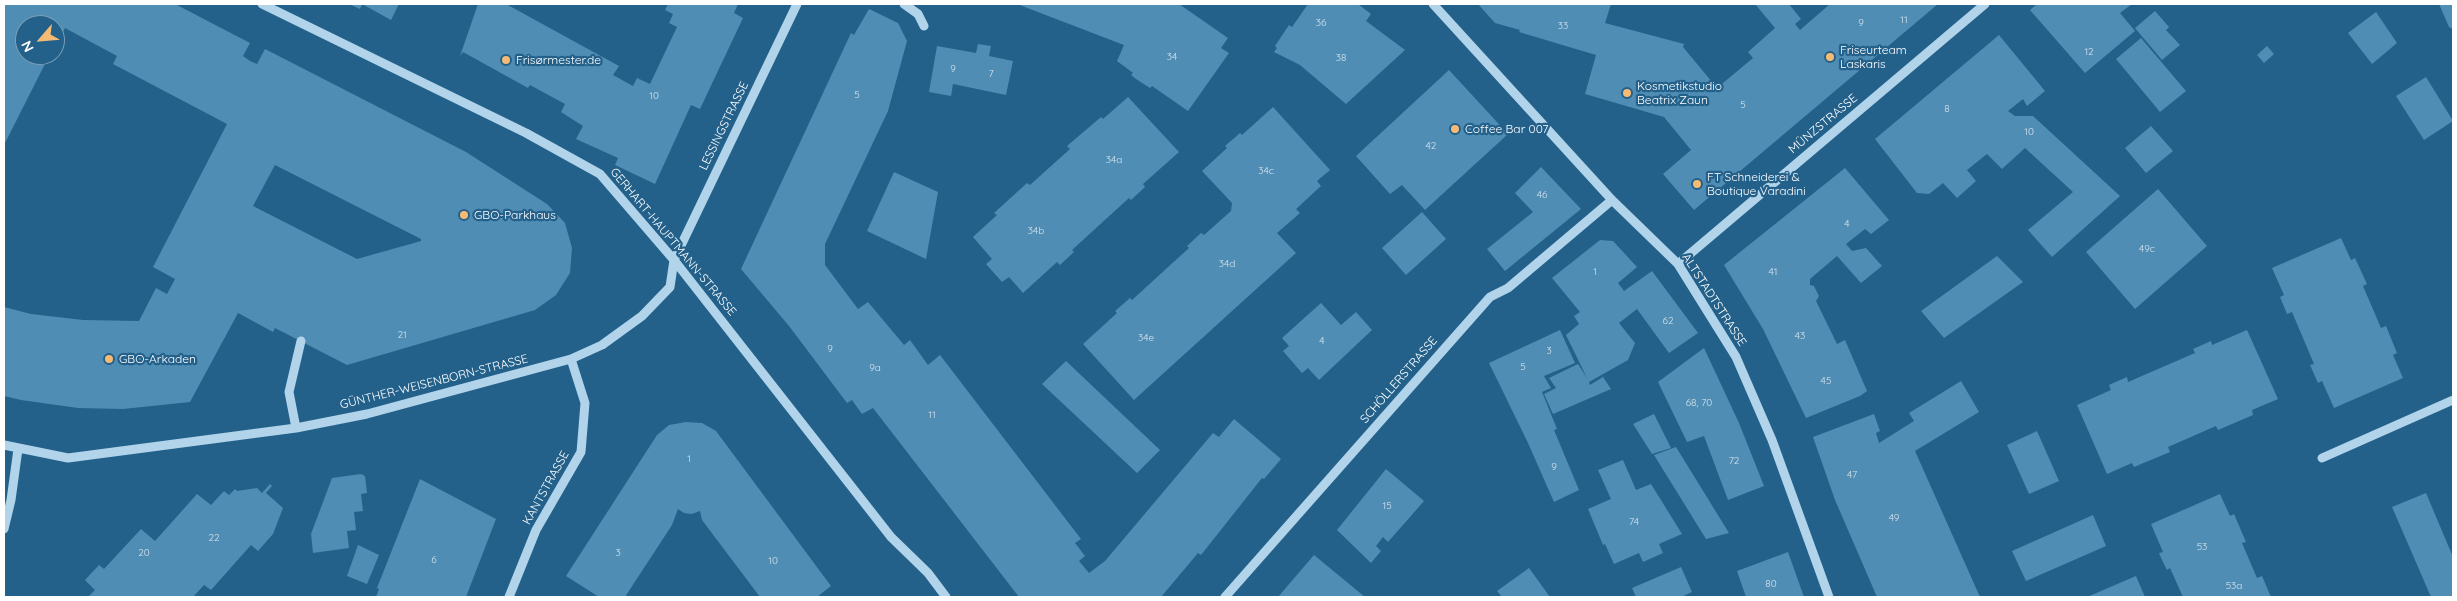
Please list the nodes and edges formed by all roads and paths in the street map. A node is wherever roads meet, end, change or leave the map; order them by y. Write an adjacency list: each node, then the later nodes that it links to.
1 (262, 4): 8 (street, GERHART-HAUPTMANN-STRASSE)
2 (798, 4): 8 (street, LESSINGSTRASSE)
3 (904, 4): 6 (street)
4 (1433, 4): 7 (street, ALTSTADTSTRASSE)
5 (1985, 4): 9 (street, MÜNZSTRASSE)
6 (924, 26)
7 (1612, 200): 9 (street, ALTSTADTSTRASSE); 20 (street, SCHÖLLERSTRASSE)
8 (674, 260): 11 (street, GÜNTHER-WEISENBORN-STRASSE); 19 (street, GERHART-HAUPTMANN-STRASSE)
9 (1678, 264): 21 (street, ALTSTADTSTRASSE)
10 (301, 341): 13 (street)
11 (571, 359): 13 (street, GÜNTHER-WEISENBORN-STRASSE); 18 (street, KANTSTRASSE)
12 (2453, 400): 16 (street)
13 (296, 428): 15 (street, GÜNTHER-WEISENBORN-STRASSE)
14 (4, 445): 15 (street, GÜNTHER-WEISENBORN-STRASSE)
15 (18, 449): 17 (street)
16 (2322, 458)
17 (4, 529)
18 (509, 597)
19 (946, 597)
20 (1225, 597)
21 (1830, 597)

